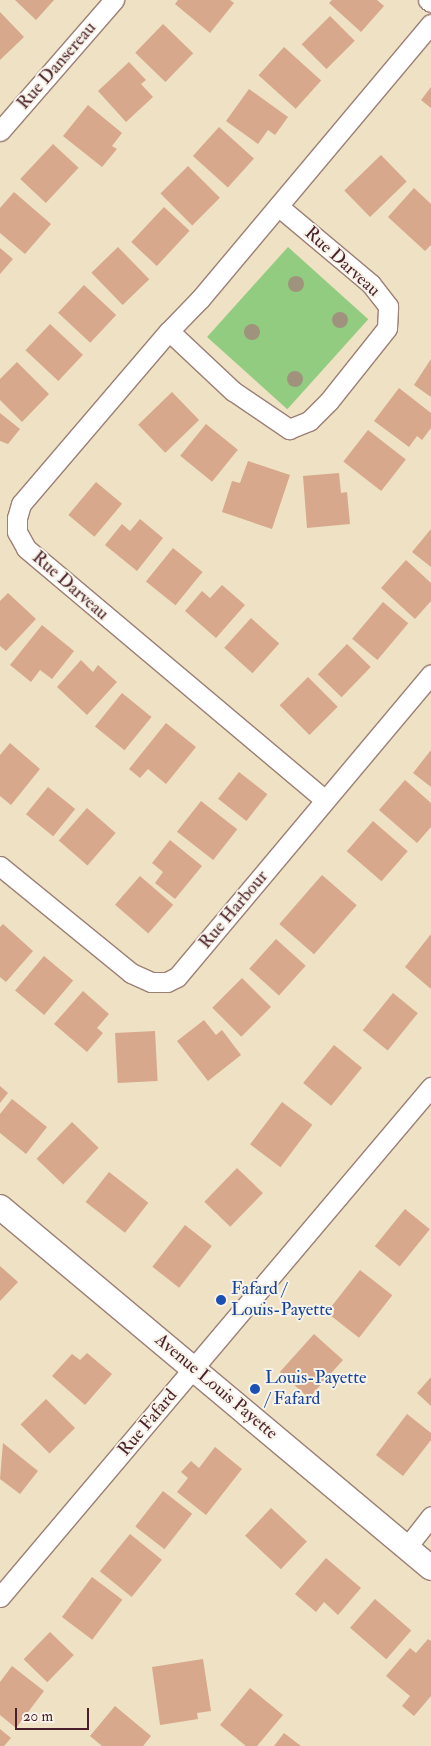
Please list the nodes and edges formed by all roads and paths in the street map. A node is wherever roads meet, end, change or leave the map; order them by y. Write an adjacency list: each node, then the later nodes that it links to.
1 (114, 0): 3 (street, Rue Dansereau)
2 (431, 24): 4 (street, Rue Darveau)
3 (0, 131)
4 (278, 206): 5 (street, Rue Darveau); 5 (street, Rue Darveau)
5 (169, 331): 7 (street, Rue Darveau)
6 (431, 674): 7 (street, Rue Harbour)
7 (325, 800): 8 (street, Rue Harbour)
8 (0, 866)
9 (431, 1087): 11 (street, Rue Fafard)
10 (0, 1207): 11 (street, Avenue Louis Payette)
11 (194, 1368): 13 (street, Avenue Louis Payette); 15 (street, Rue Fafard)
12 (431, 1516): 13 (street)
13 (407, 1547): 14 (street, Avenue Louis Payette)
14 (431, 1568)
15 (0, 1597)

